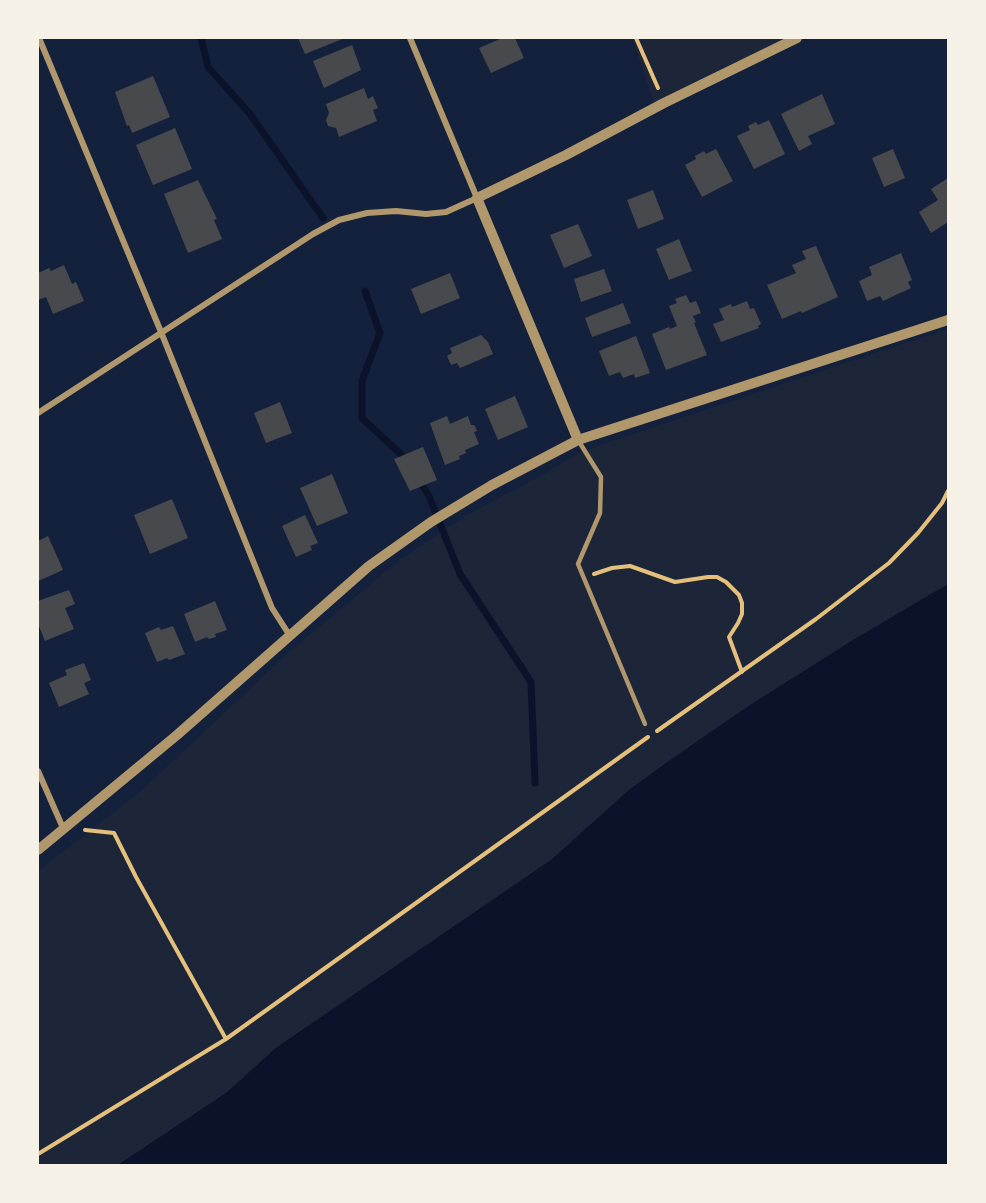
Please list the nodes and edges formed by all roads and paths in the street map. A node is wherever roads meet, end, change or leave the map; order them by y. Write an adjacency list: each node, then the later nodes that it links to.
1 (39, 38): 8 (street)
2 (410, 38): 6 (street)
3 (636, 38): 5 (path)
4 (797, 38): 5 (street)
5 (664, 103): 6 (street)
6 (477, 198): 8 (street); 10 (street)
7 (948, 320): 10 (street)
8 (161, 332): 9 (street); 13 (street)
9 (38, 413)
10 (578, 440): 12 (lane); 13 (street)
11 (948, 491): 14 (path)
12 (583, 578): 14 (path); 15 (lane)
13 (290, 636): 17 (street)
14 (742, 672): 19 (path)
15 (645, 724)
16 (38, 771): 17 (street)
17 (63, 828): 18 (street); 19 (path)
18 (38, 850)
19 (226, 1039): 20 (path)
20 (38, 1154)

